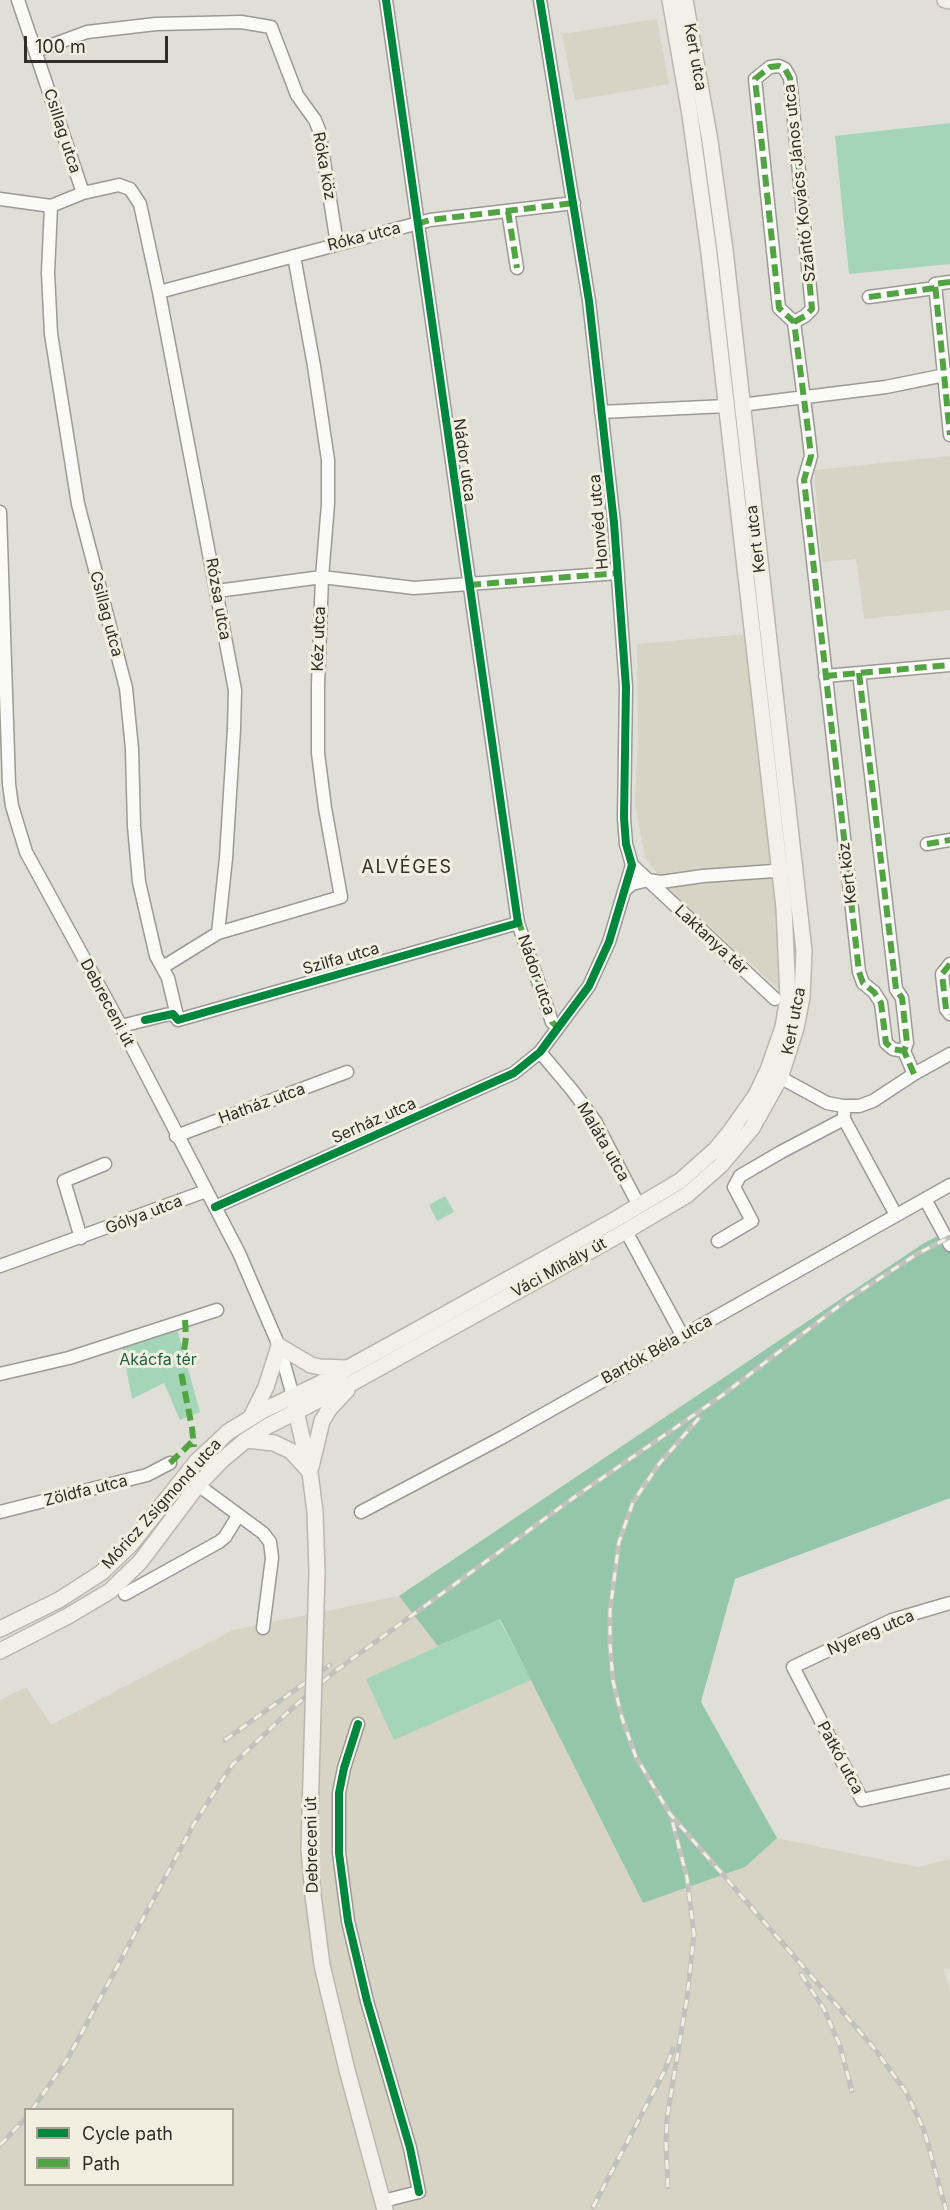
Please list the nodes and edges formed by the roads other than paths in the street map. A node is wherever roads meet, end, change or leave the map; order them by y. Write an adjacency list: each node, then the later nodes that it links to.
1 (18, 0): 8 (street, Csillag utca)
2 (386, 0): 14 (street, Nádor utca)
3 (540, 0): 11 (street, Honvéd utca)
4 (670, 0): 25 (main road, Kert utca)
5 (685, 0): 25 (main road, Kert utca)
6 (945, 0): 7 (main road)
7 (950, 1)
8 (36, 51): 9 (street, Csillag utca); 15 (street, Róka köz)
9 (83, 194): 12 (street); 20 (street, Rózsa utca)
10 (0, 198): 12 (street)
11 (574, 203): 13 (street, Róka utca); 26 (street, Honvéd utca)
12 (51, 206): 46 (street, Csillag utca)
13 (508, 211): 14 (street, Róka utca); 17 (street)
14 (417, 224): 15 (street, Róka utca); 31 (street, Nádor utca)
15 (337, 244): 16 (street, Róka utca)
16 (294, 256): 20 (street, Róka utca); 30 (street, Kéz utca)
17 (518, 268)
18 (950, 282): 19 (street)
19 (935, 288): 21 (street); 23 (street)
20 (159, 292): 32 (street, Rózsa utca)
21 (869, 297)
22 (794, 322): 22 (street, Szántó Kovács János utca); 24 (street, Szántó Kovács János utca)
23 (947, 375): 24 (street); 27 (street)
24 (804, 397): 25 (street); 35 (street, Kert köz)
25 (734, 406): 26 (street); 40 (main road, Kert utca)
26 (602, 412): 29 (street, Honvéd utca)
27 (950, 435)
28 (0, 512): 36 (street, Debreceni út)
29 (618, 573): 31 (street); 39 (street, Honvéd utca)
30 (321, 577): 31 (street); 32 (street); 44 (street, Kéz utca)
31 (469, 585): 43 (street, Nádor utca)
32 (217, 591): 44 (street, Rózsa utca)
33 (950, 665): 34 (street)
34 (859, 674): 35 (street); 47 (street, Kert köz)
35 (825, 676): 48 (street, Kert köz)
36 (5, 802): 53 (street, Debreceni út)
37 (950, 840): 38 (street)
38 (927, 844)
39 (632, 865): 41 (street, Laktanya tér); 42 (street, Honvéd utca)
40 (788, 870): 41 (street, Laktanya tér); 58 (main road, Kert utca)
41 (648, 880): 42 (street); 49 (street, Laktanya tér)
42 (625, 890): 52 (street, Honvéd utca)
43 (518, 923): 51 (street, Szilfa utca); 52 (street, Nádor utca)
44 (218, 933): 46 (street)
45 (950, 964): 50 (street)
46 (162, 967): 51 (street, Csillag utca)
47 (896, 989): 48 (street); 54 (street, Kert köz)
48 (874, 992): 54 (street, Kert köz)
49 (775, 999)
50 (950, 1014)
51 (175, 1017): 53 (street, Szilfa utca)
52 (558, 1028): 55 (street, Nádor utca)
53 (122, 1029): 61 (street, Debreceni út)
54 (904, 1051): 59 (street, Kert köz)
55 (540, 1052): 66 (street, Maláta utca); 67 (street, Serház utca)
56 (950, 1054): 59 (street)
57 (347, 1072): 61 (street, Hatház utca)
58 (774, 1074): 60 (street); 66 (main road, Váci Mihály út); 69 (main road, Váci Mihály út)
59 (914, 1074): 60 (street)
60 (844, 1113): 68 (street); 71 (street)
61 (176, 1136): 64 (street, Debreceni út)
62 (105, 1164): 70 (street)
63 (950, 1185): 65 (street, Bartók Béla utca)
64 (206, 1191): 67 (street, Debreceni út); 70 (street, Gólya utca)
65 (926, 1199): 68 (street, Bartók Béla utca); 72 (street)
66 (639, 1206): 78 (main road, Váci Mihály út)
67 (215, 1207): 76 (street, Debreceni út)
68 (896, 1215): 75 (street, Bartók Béla utca)
69 (626, 1231): 75 (street); 78 (main road, Váci Mihály út)
70 (81, 1238): 73 (street, Gólya utca)
71 (718, 1241)
72 (950, 1245)
73 (0, 1266)
74 (218, 1310): 77 (street)
75 (682, 1335): 87 (street, Bartók Béla utca)
76 (279, 1346): 78 (main road); 79 (street, Debreceni út); 81 (main road)
77 (0, 1374)
78 (352, 1375): 79 (main road, Váci Mihály út); 80 (main road, Váci Mihály út); 84 (main road, Debreceni út)
79 (293, 1396): 80 (main road, Debreceni út); 81 (main road, Móricz Zsigmond utca)
80 (297, 1412): 82 (main road, Móricz Zsigmond utca); 84 (main road, Debreceni út)
81 (251, 1417): 92 (main road, Móricz Zsigmond utca)
82 (246, 1440): 84 (main road); 85 (main road, Móricz Zsigmond utca)
83 (170, 1462): 86 (street, Zöldfa utca)
84 (310, 1473): 97 (main road, Debreceni út, bridge)
85 (198, 1485): 88 (street, Móricz Zsigmond utca); 93 (main road, Móricz Zsigmond utca)
86 (0, 1512)
87 (361, 1512)
88 (238, 1516): 89 (street, Móricz Zsigmond utca); 91 (street)
89 (125, 1594)
90 (950, 1603): 94 (street, Nyereg utca)
91 (263, 1628)
92 (0, 1629)
93 (0, 1651)
94 (793, 1668): 96 (street, Patkó utca)
95 (358, 1724): 97 (street)
96 (950, 1781)
97 (384, 2205)

